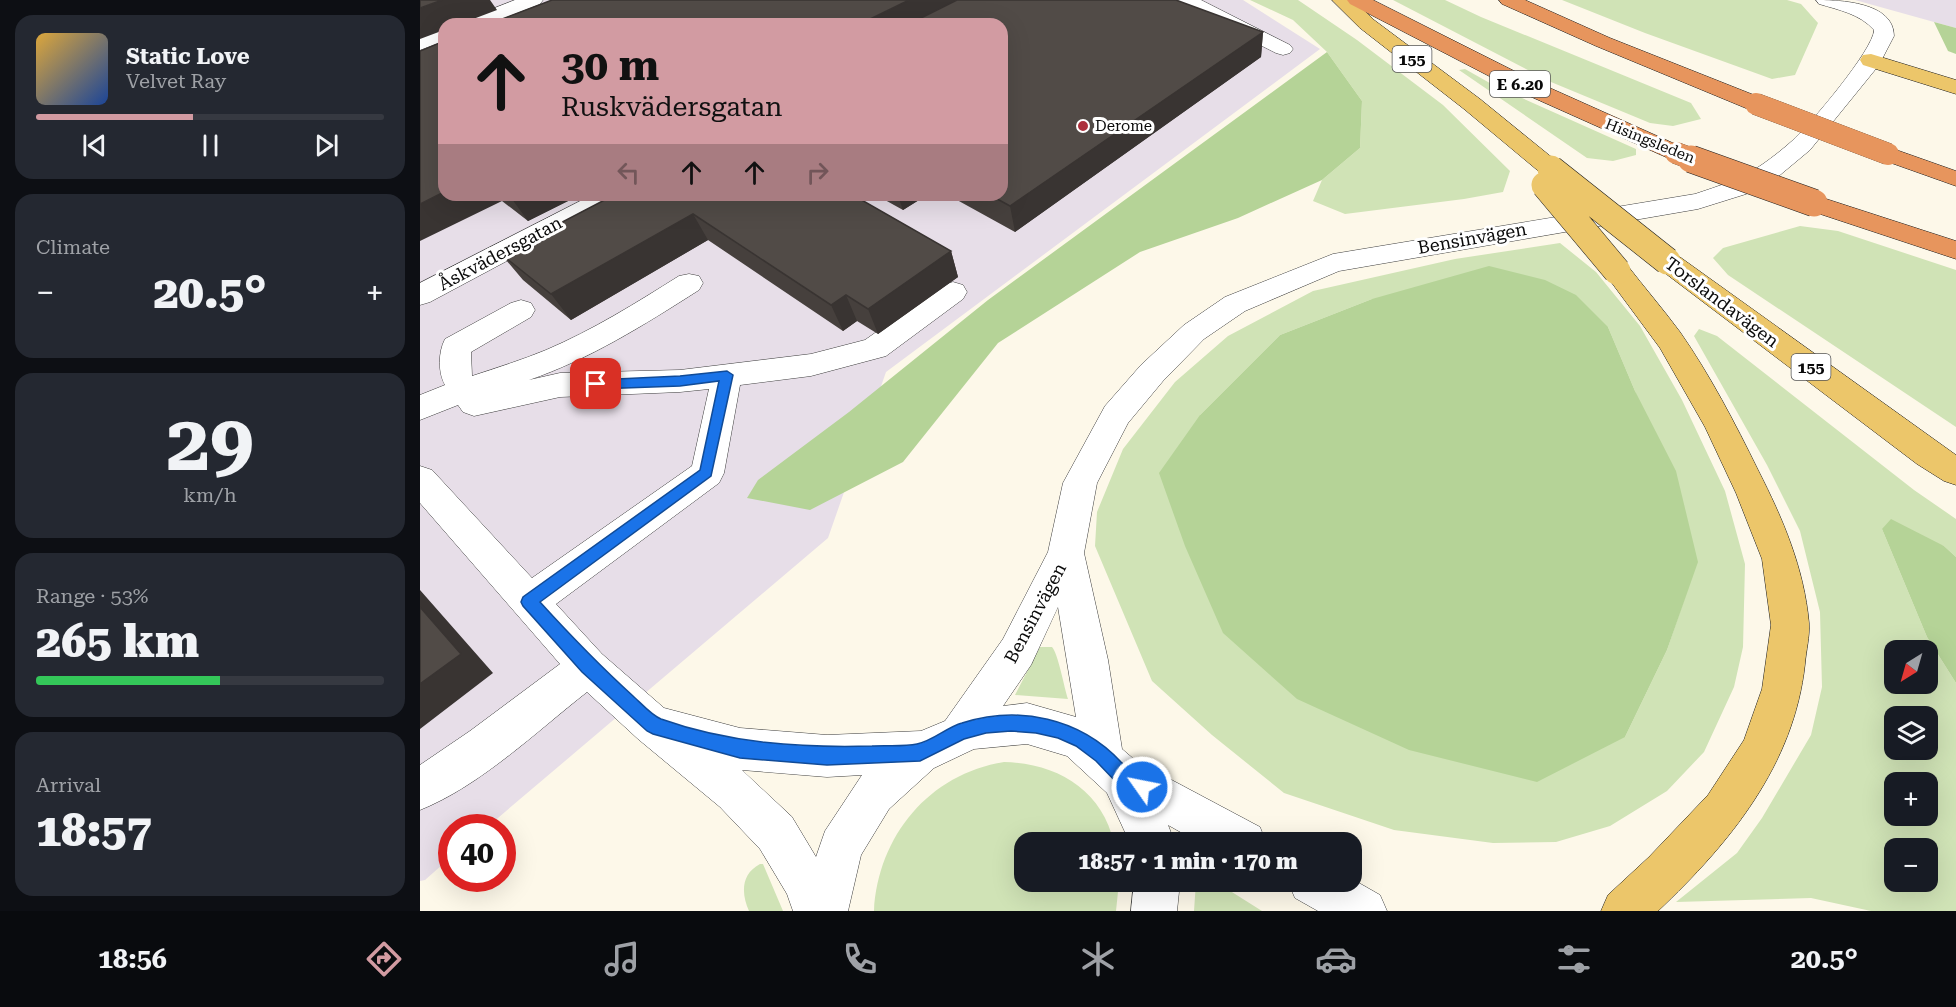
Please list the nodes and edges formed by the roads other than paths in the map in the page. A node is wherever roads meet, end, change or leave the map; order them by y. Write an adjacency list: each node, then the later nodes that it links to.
1 (1186, 0): 10 (street)
2 (1342, 0): 15 (main road, 155)
3 (1357, 0): 18 (highway, Hisingsleden / E 6.20, bridge)
4 (1509, 0): 16 (highway, bridge)
5 (1826, 0): 12 (street, Bensinvägen)
6 (527, 1): 7 (street)
7 (486, 18)
8 (438, 36): 9 (street)
9 (420, 44)
10 (1283, 49)
11 (438, 57): 13 (street)
12 (1871, 60): 14 (main road); 28 (street, Bensinvägen)
13 (420, 64)
14 (1956, 87)
15 (1540, 166): 26 (main road, Torslandavägen / 155, bridge); 44 (main road, bridge)
16 (1956, 179)
17 (600, 201): 21 (street, Åskvädersgatan)
18 (1956, 250)
19 (688, 283): 24 (street)
20 (953, 292): 23 (street)
21 (420, 295)
22 (521, 310): 24 (street)
23 (727, 375): 24 (street); 29 (street)
24 (465, 388): 25 (street)
25 (420, 408)
26 (1956, 471)
27 (420, 480): 29 (street)
28 (1066, 554): 32 (street, Bensinvägen); 34 (street, Bensinvägen)
29 (529, 602): 30 (street)
30 (588, 667): 31 (street); 35 (street)
31 (653, 725): 33 (street); 40 (street)
32 (961, 731): 33 (street); 34 (street)
33 (920, 752): 41 (street)
34 (1113, 766): 36 (street); 37 (street)
35 (420, 789)
36 (1150, 832)
37 (1225, 832)
38 (1155, 892): 42 (street)
39 (1329, 892): 43 (street)
40 (816, 911)
41 (825, 911)
42 (1154, 911)
43 (1364, 911)
44 (1624, 911)

